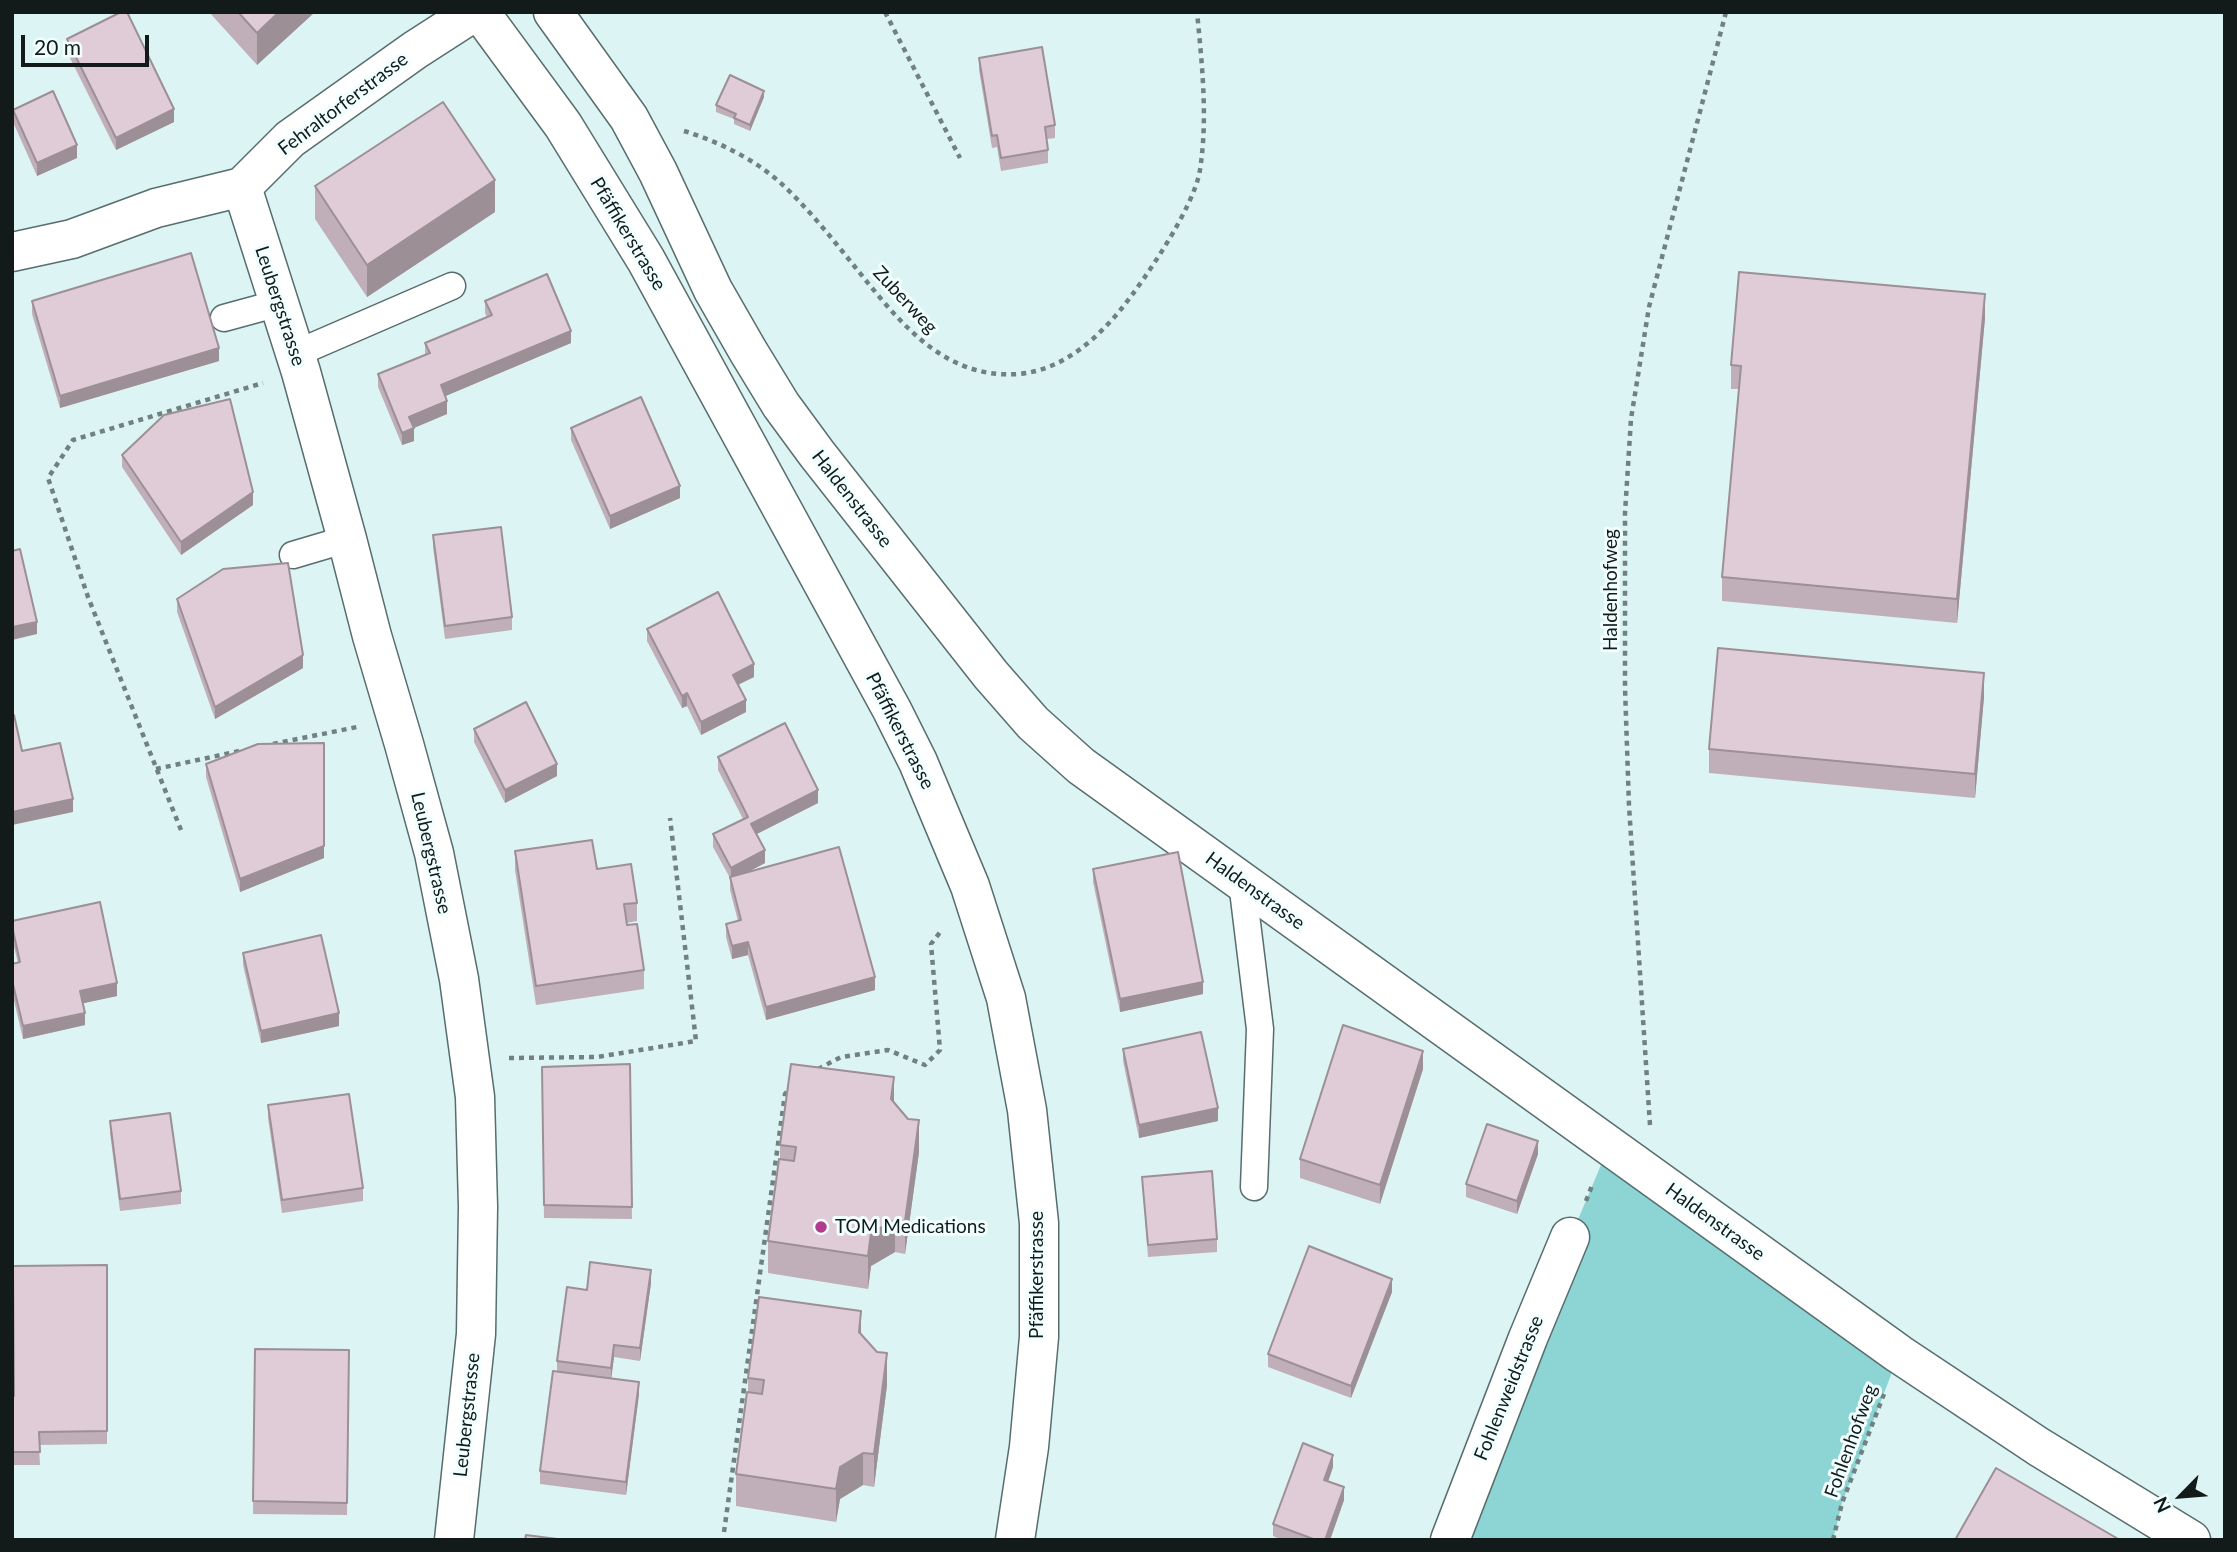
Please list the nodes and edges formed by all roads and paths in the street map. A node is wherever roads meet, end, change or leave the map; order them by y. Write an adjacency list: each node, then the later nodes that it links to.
1 (474, 12): 9 (street, Fehraltorferstrasse)
2 (480, 12): 35 (street, Pfäffikerstrasse)
3 (553, 12): 7 (street, Haldenstrasse)
4 (885, 12): 8 (path)
5 (1197, 12): 7 (path, Zuberweg)
6 (1726, 12): 29 (path, Haldenhofweg)
7 (629, 118): 23 (street, Haldenstrasse)
8 (960, 158)
9 (242, 187): 10 (street); 12 (street, Leubergstrasse)
10 (12, 252)
11 (452, 286): 14 (lane)
12 (279, 303): 13 (lane); 14 (street, Leubergstrasse)
13 (224, 318)
14 (298, 363): 15 (street, Leubergstrasse); 20 (path)
15 (347, 539): 16 (lane); 17 (street, Leubergstrasse)
16 (293, 555)
17 (396, 719): 18 (path); 25 (street, Leubergstrasse)
18 (262, 746)
19 (249, 749): 20 (path)
20 (156, 769): 22 (path)
21 (670, 818): 25 (path)
22 (181, 830)
23 (1242, 882): 28 (street, Haldenstrasse); 30 (lane)
24 (948, 922): 26 (path)
25 (469, 1058): 34 (street, Leubergstrasse)
26 (807, 1075)
27 (796, 1081): 33 (path)
28 (1609, 1146): 29 (street, Haldenstrasse); 31 (path)
29 (1654, 1179): 32 (street, Haldenstrasse)
30 (1254, 1187)
31 (1570, 1237): 36 (street, Fohlenweidstrasse)
32 (1899, 1354): 37 (path, Fohlenhofweg); 38 (street, Haldenstrasse)
33 (724, 1532)
34 (454, 1540)
35 (1015, 1540)
36 (1450, 1540)
37 (1833, 1540)
38 (2191, 1540)

